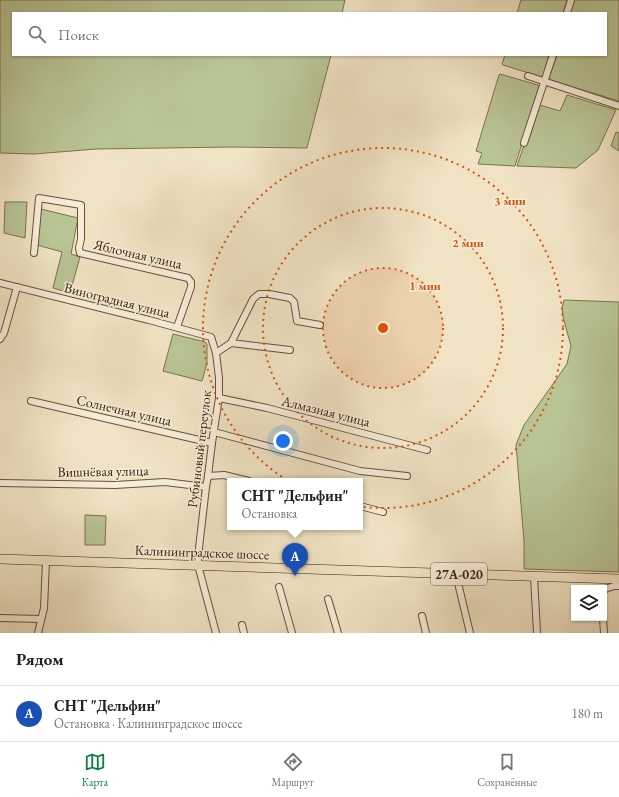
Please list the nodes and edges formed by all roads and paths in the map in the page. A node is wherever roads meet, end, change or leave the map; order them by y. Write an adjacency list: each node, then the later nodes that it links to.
1 (571, 0): 2 (street)
2 (567, 12)
3 (553, 56): 5 (street)
4 (528, 76): 5 (street)
5 (544, 82): 6 (street); 7 (street)
6 (619, 106)
7 (524, 143)
8 (34, 253): 12 (street, Яблочная улица)
9 (0, 283): 10 (street, Виноградная улица)
10 (17, 286): 12 (street, Виноградная улица); 14 (street)
11 (320, 324): 15 (street)
12 (177, 327): 13 (street, Виноградная улица)
13 (211, 337): 17 (street, Рубиновый переулок)
14 (0, 339)
15 (231, 343): 16 (street); 17 (street)
16 (290, 350)
17 (216, 352): 18 (street, Рубиновый переулок)
18 (219, 398): 20 (street, Рубиновый переулок); 22 (street, Алмазная улица)
19 (30, 401): 21 (street, Солнечная улица)
20 (214, 432): 21 (street, Рубиновый переулок); 24 (street)
21 (212, 443): 23 (street, Рубиновый переулок)
22 (427, 450)
23 (208, 476): 25 (street); 27 (street, Рубиновый переулок)
24 (407, 476)
25 (236, 478)
26 (0, 483): 27 (street, Вишнёвая улица)
27 (206, 487): 32 (street, Рубиновый переулок)
28 (363, 507): 29 (street)
29 (383, 512)
30 (0, 559): 31 (main road, Калининградское шоссе / 27А-020)
31 (46, 561): 32 (main road, Калининградское шоссе / 27А-020); 42 (street)
32 (198, 565): 33 (main road, Калининградское шоссе / 27А-020); 46 (street, Рубиновый переулок)
33 (534, 576): 34 (main road, Калининградское шоссе / 27А-020); 52 (street)
34 (619, 579)
35 (458, 583): 51 (street)
36 (619, 586): 38 (street)
37 (278, 587): 48 (street)
38 (607, 588)
39 (328, 598): 49 (street)
40 (422, 616): 50 (street)
41 (0, 618): 42 (street)
42 (41, 619): 45 (street)
43 (603, 621): 53 (street)
44 (242, 625): 47 (street)
45 (38, 633)
46 (216, 633)
47 (244, 633)
48 (292, 633)
49 (338, 633)
50 (426, 633)
51 (470, 633)
52 (537, 633)
53 (604, 633)

